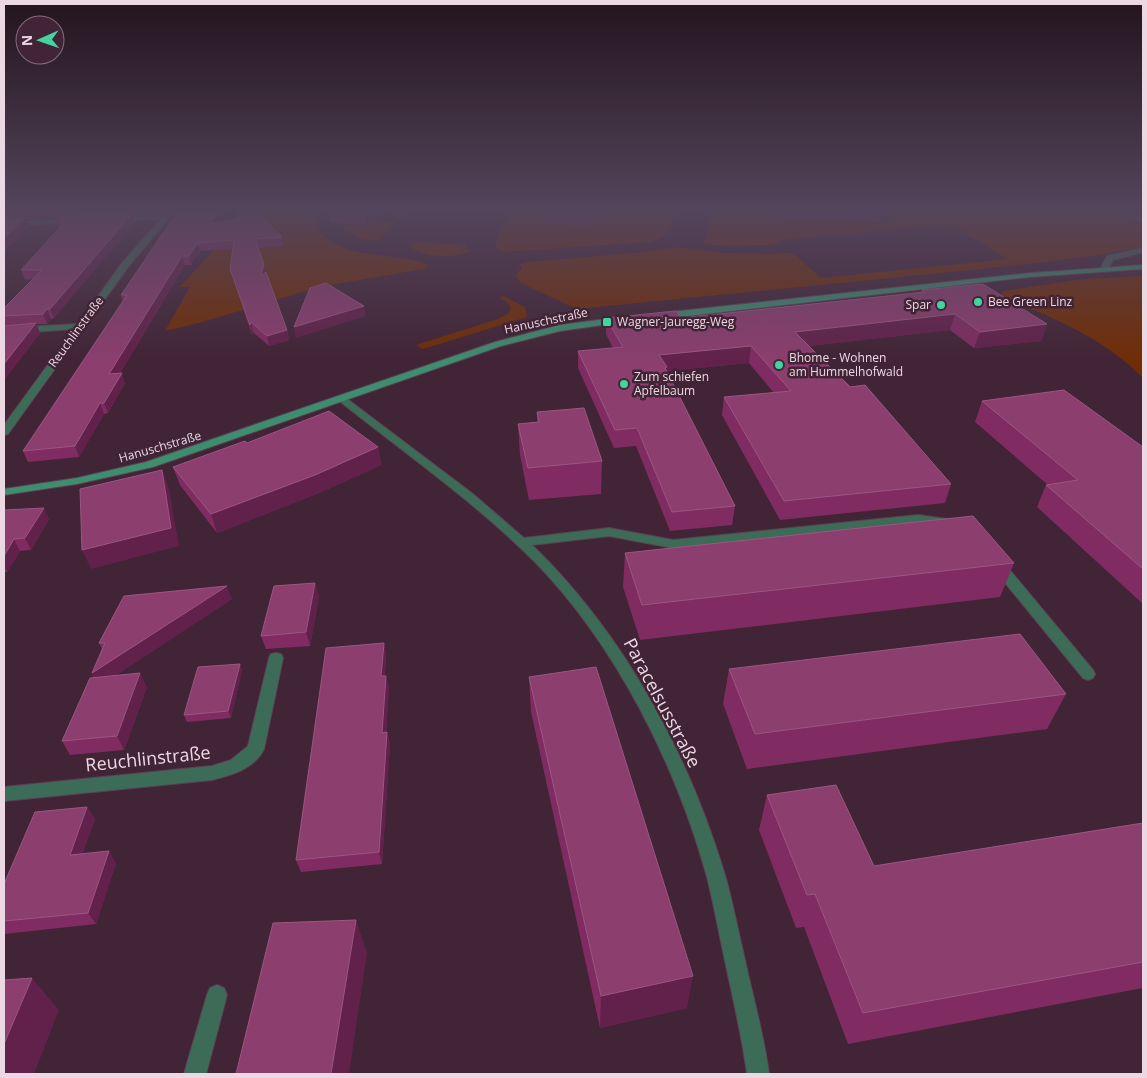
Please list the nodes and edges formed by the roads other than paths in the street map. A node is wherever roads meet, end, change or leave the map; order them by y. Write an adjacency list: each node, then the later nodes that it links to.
1 (128, 261): 7 (street, Reuchlinstraße)
2 (1108, 261): 4 (street)
3 (1143, 267): 4 (street)
4 (1104, 269): 5 (street)
5 (652, 317)
6 (632, 319): 9 (street, Hanuschstraße)
7 (80, 326): 8 (street); 10 (street, Reuchlinstraße)
8 (4, 331)
9 (342, 398): 11 (street, Hanuschstraße); 13 (street, Paracelsusstraße)
10 (4, 432)
11 (4, 492)
12 (956, 526): 13 (street)
13 (521, 542): 20 (street, Paracelsusstraße)
14 (992, 558): 16 (street)
15 (276, 658): 17 (street, Reuchlinstraße)
16 (1088, 674)
17 (4, 794)
18 (217, 995): 19 (street)
19 (195, 1074)
20 (758, 1074)

